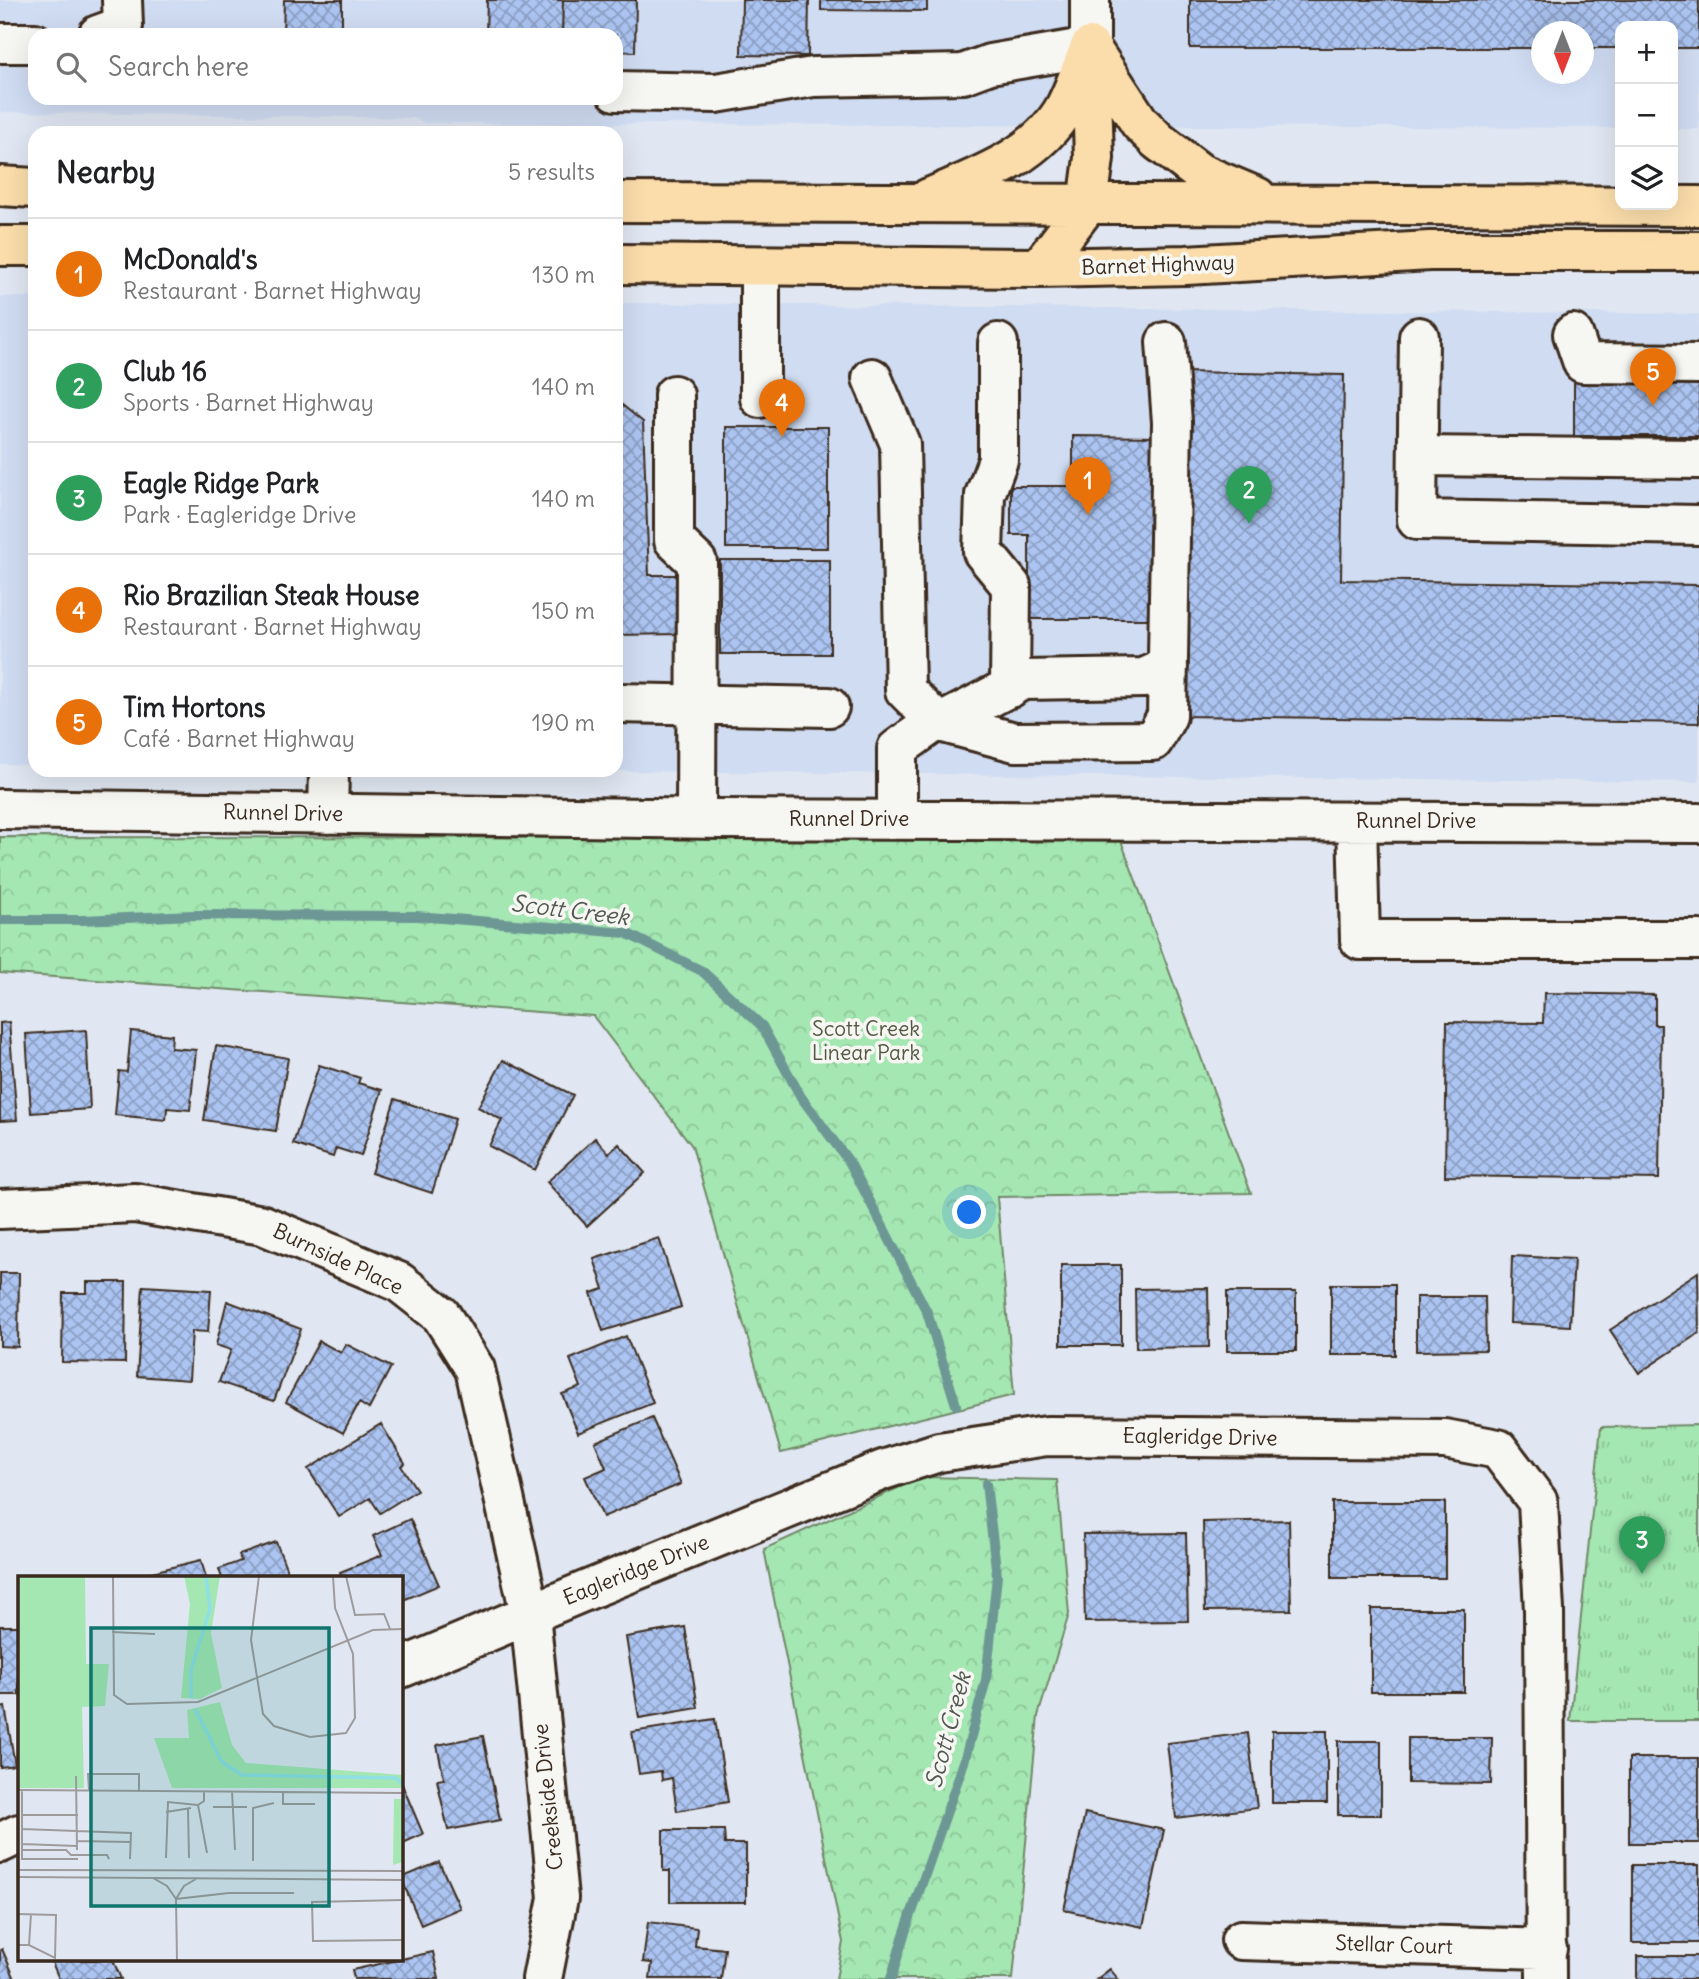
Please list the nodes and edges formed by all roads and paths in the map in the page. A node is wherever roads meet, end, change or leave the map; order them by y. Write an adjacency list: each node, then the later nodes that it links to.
1 (122, 0): 3 (street)
2 (1090, 0): 6 (street)
3 (118, 28)
4 (0, 43): 5 (street)
5 (28, 43)
6 (1090, 47): 7 (street); 11 (main road); 12 (main road); 13 (main road)
7 (623, 92)
8 (0, 186): 9 (main road)
9 (28, 188)
10 (623, 202): 11 (main road)
11 (916, 204): 12 (main road)
12 (1088, 204): 13 (main road); 20 (main road)
13 (1272, 204): 14 (main road)
14 (1699, 205)
15 (0, 246): 16 (main road)
16 (28, 246)
17 (1699, 251): 20 (main road, Barnet Highway)
18 (623, 264): 19 (main road, Barnet Highway)
19 (760, 267): 20 (main road, Barnet Highway); 28 (street)
20 (1039, 268)
21 (1573, 334): 25 (street)
22 (1419, 337): 29 (street)
23 (1166, 342): 32 (street)
24 (998, 343): 33 (street)
25 (1699, 364)
26 (872, 378): 37 (street)
27 (674, 395): 35 (street)
28 (760, 398)
29 (1418, 456): 30 (street); 31 (street)
30 (1699, 459)
31 (1699, 525)
32 (1168, 667): 33 (street); 37 (street)
33 (1010, 688): 37 (street)
34 (623, 703): 35 (street)
35 (696, 706): 36 (street); 41 (street)
36 (829, 707)
37 (938, 722): 42 (street)
38 (329, 777): 40 (street)
39 (0, 809): 40 (street, Runnel Drive)
40 (328, 814): 41 (street, Runnel Drive)
41 (696, 818): 42 (street, Runnel Drive)
42 (897, 819): 43 (street, Runnel Drive)
43 (1357, 821): 44 (street, Runnel Drive); 45 (street)
44 (1699, 823)
45 (1699, 940)
46 (0, 1209): 47 (street, Burnside Place)
47 (530, 1613): 48 (street, Eagleridge Drive); 52 (street, Eagleridge Drive); 53 (street, Creekside Drive)
48 (402, 1668)
49 (18, 1834): 50 (street)
50 (0, 1843)
51 (1241, 1940): 52 (street, Stellar Court)
52 (1547, 1964)
53 (542, 1979)

